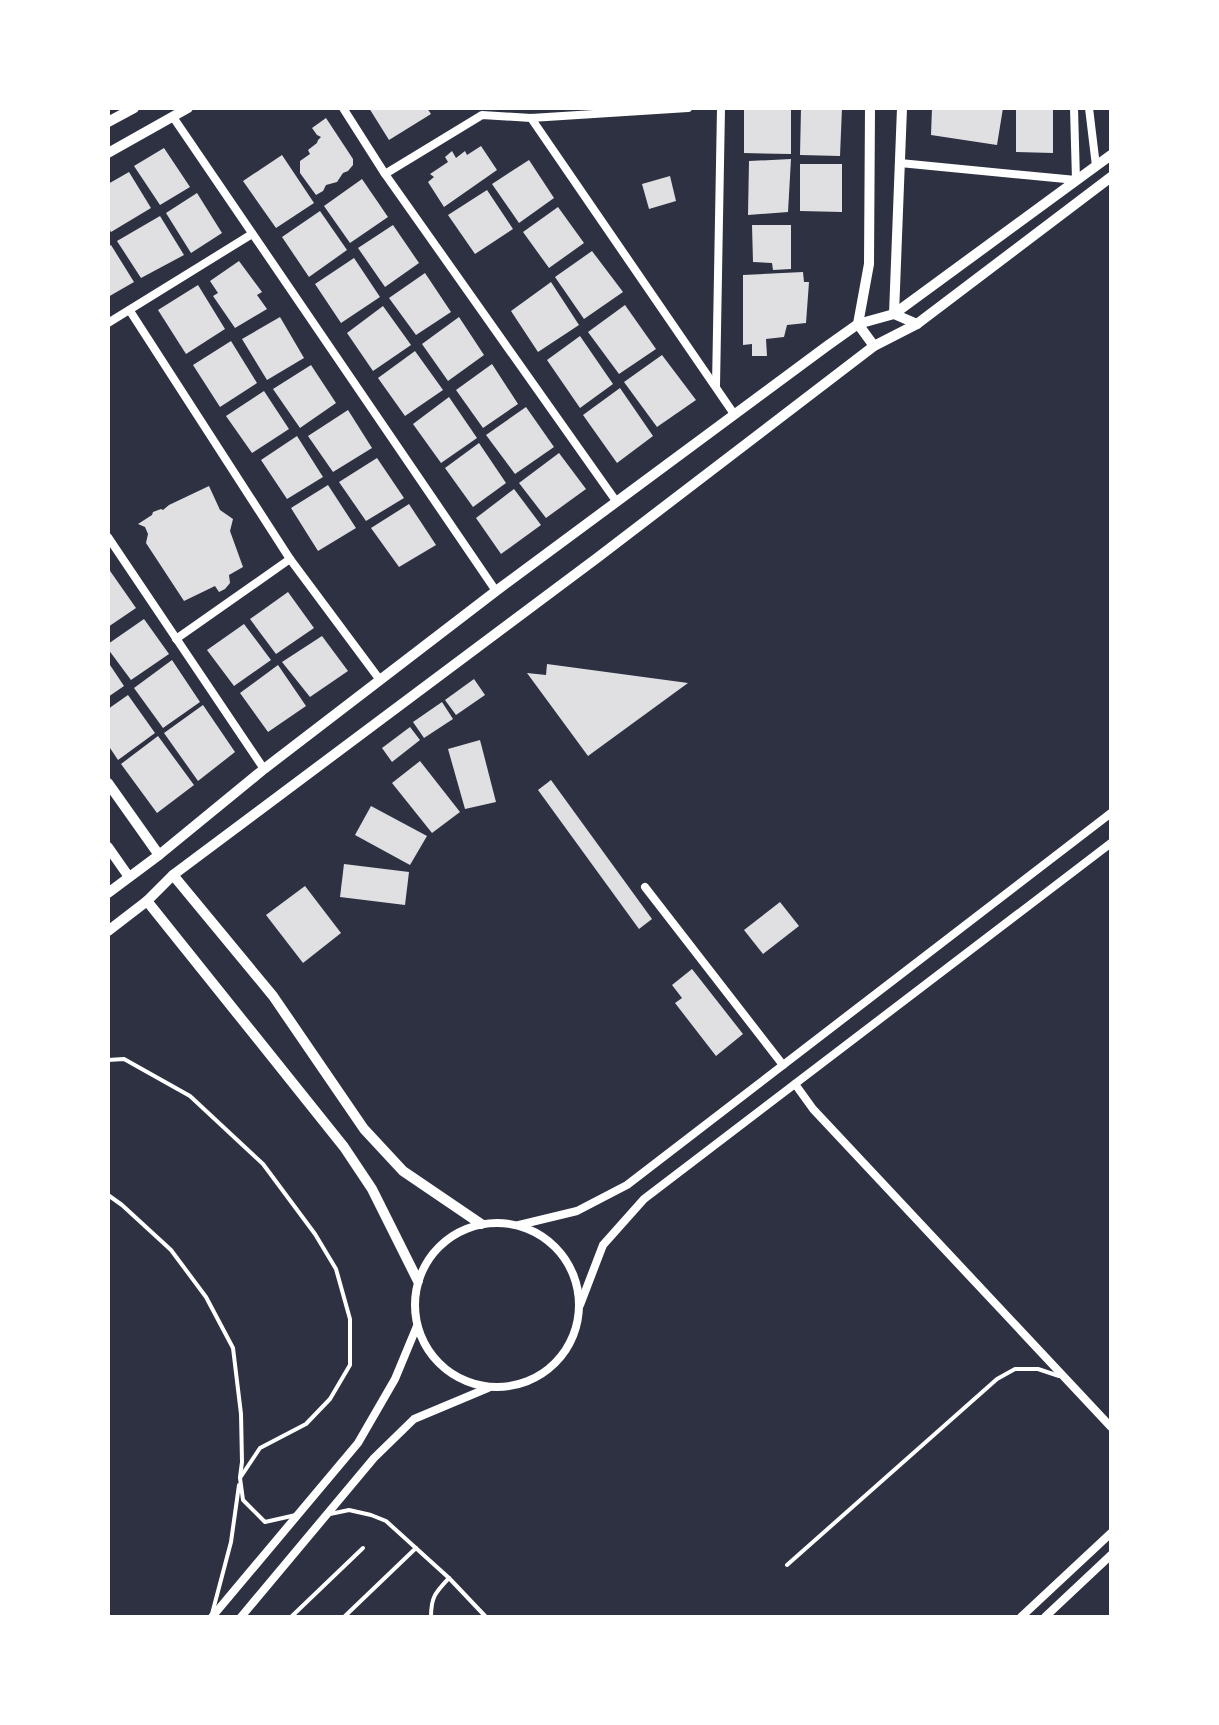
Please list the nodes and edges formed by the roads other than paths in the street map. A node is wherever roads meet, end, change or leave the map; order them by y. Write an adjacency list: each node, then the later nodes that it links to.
1 (134, 108): 12 (street)
2 (188, 108): 10 (street)
3 (343, 108): 17 (street)
4 (688, 108): 11 (street)
5 (721, 108): 27 (street)
6 (870, 108): 24 (street)
7 (902, 108): 15 (street)
8 (1074, 108): 19 (street)
9 (1089, 108): 16 (street)
10 (173, 117): 13 (street); 20 (street)
11 (531, 118): 17 (street); 27 (street)
12 (108, 122)
13 (108, 153)
14 (1111, 155): 16 (street)
15 (900, 163): 19 (street); 22 (street)
16 (1096, 166): 19 (street)
17 (385, 174): 29 (street)
18 (1111, 177): 25 (street)
19 (1076, 180): 22 (street)
20 (252, 234): 21 (street); 32 (street)
21 (130, 311): 23 (street); 31 (street)
22 (894, 314): 24 (street); 25 (street)
23 (108, 323)
24 (858, 324): 26 (street); 28 (street)
25 (917, 324): 26 (street)
26 (874, 346): 41 (street)
27 (716, 386): 28 (street)
28 (734, 414): 29 (street)
29 (616, 501): 32 (street)
30 (108, 537): 33 (street)
31 (290, 559): 33 (street); 34 (street)
32 (496, 591): 34 (street)
33 (176, 639): 35 (street)
34 (380, 680): 35 (street)
35 (264, 769): 40 (street)
36 (108, 783): 40 (street)
37 (1111, 813): 48 (street)
38 (1111, 843): 49 (street)
39 (108, 847): 42 (street)
40 (159, 855): 42 (street)
41 (173, 875): 45 (street); 51 (street)
42 (129, 877): 44 (street)
43 (645, 887): 48 (street)
44 (108, 893)
45 (147, 901): 46 (street); 53 (street)
46 (108, 931)
47 (108, 1060): 59 (lane)
48 (783, 1065): 52 (street)
49 (795, 1084): 54 (street); 56 (street)
50 (108, 1195): 59 (lane)
51 (481, 1224): 52 (street); 53 (street)
52 (519, 1225): 54 (street)
53 (418, 1281): 55 (street)
54 (580, 1305): 57 (street)
55 (417, 1326): 57 (street); 61 (street)
56 (1065, 1377): 58 (street); 66 (lane)
57 (490, 1387): 60 (street)
58 (1111, 1427)
59 (240, 1478): 61 (lane); 68 (lane)
60 (327, 1514): 64 (lane); 69 (street)
61 (298, 1515): 68 (street)
62 (1111, 1533): 74 (street)
63 (363, 1548): 70 (lane)
64 (416, 1548): 67 (lane); 71 (lane)
65 (1111, 1555): 75 (street)
66 (787, 1565)
67 (449, 1578): 72 (lane); 73 (lane)
68 (211, 1617)
69 (241, 1617)
70 (291, 1617)
71 (344, 1617)
72 (431, 1617)
73 (486, 1617)
74 (1021, 1617)
75 (1045, 1617)

